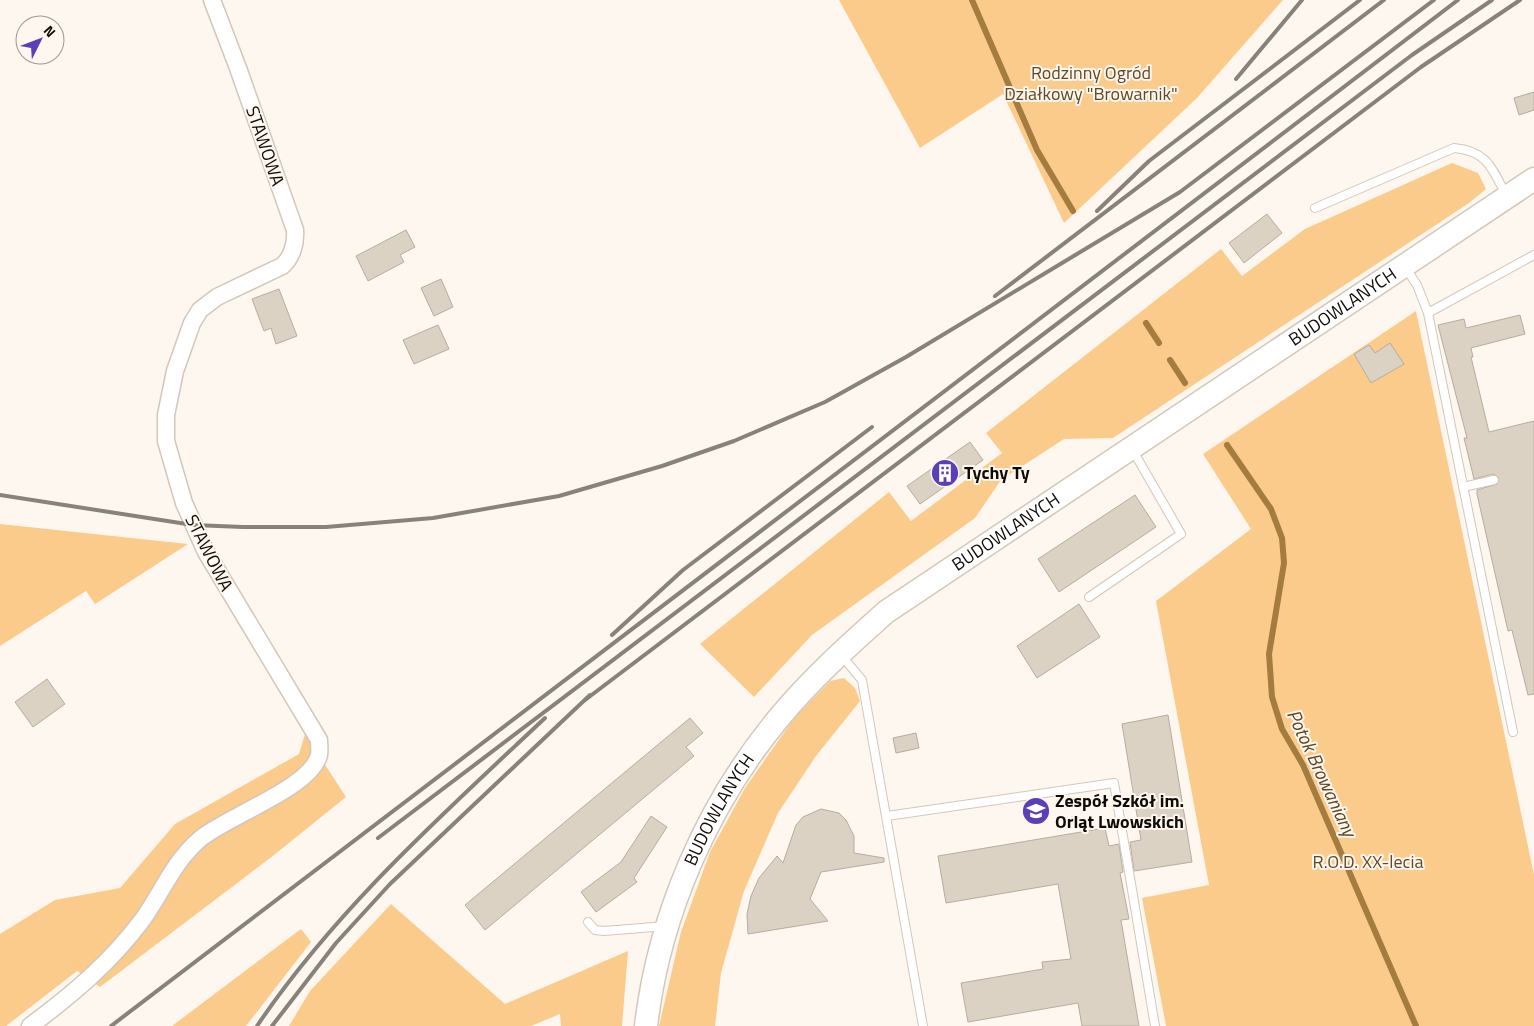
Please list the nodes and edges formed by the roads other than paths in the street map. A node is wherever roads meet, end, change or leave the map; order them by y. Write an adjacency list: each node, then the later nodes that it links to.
1 (212, 0): 17 (street, STAWOWA)
2 (1534, 179): 3 (street, BUDOWLANYCH)
3 (1507, 197): 4 (lane); 6 (street, BUDOWLANYCH)
4 (1315, 208)
5 (1534, 255): 7 (lane)
6 (1404, 265): 7 (lane); 8 (street, BUDOWLANYCH)
7 (1428, 313): 10 (lane)
8 (1131, 447): 11 (lane); 12 (street, BUDOWLANYCH)
9 (1494, 480): 10 (lane)
10 (1463, 488): 13 (lane)
11 (1089, 597)
12 (840, 654): 14 (lane); 16 (street, BUDOWLANYCH)
13 (1513, 732)
14 (887, 816): 19 (lane); 20 (lane)
15 (588, 922): 16 (lane)
16 (668, 926): 18 (street, BUDOWLANYCH)
17 (30, 1026)
18 (646, 1026)
19 (923, 1026)
20 (1155, 1026)

